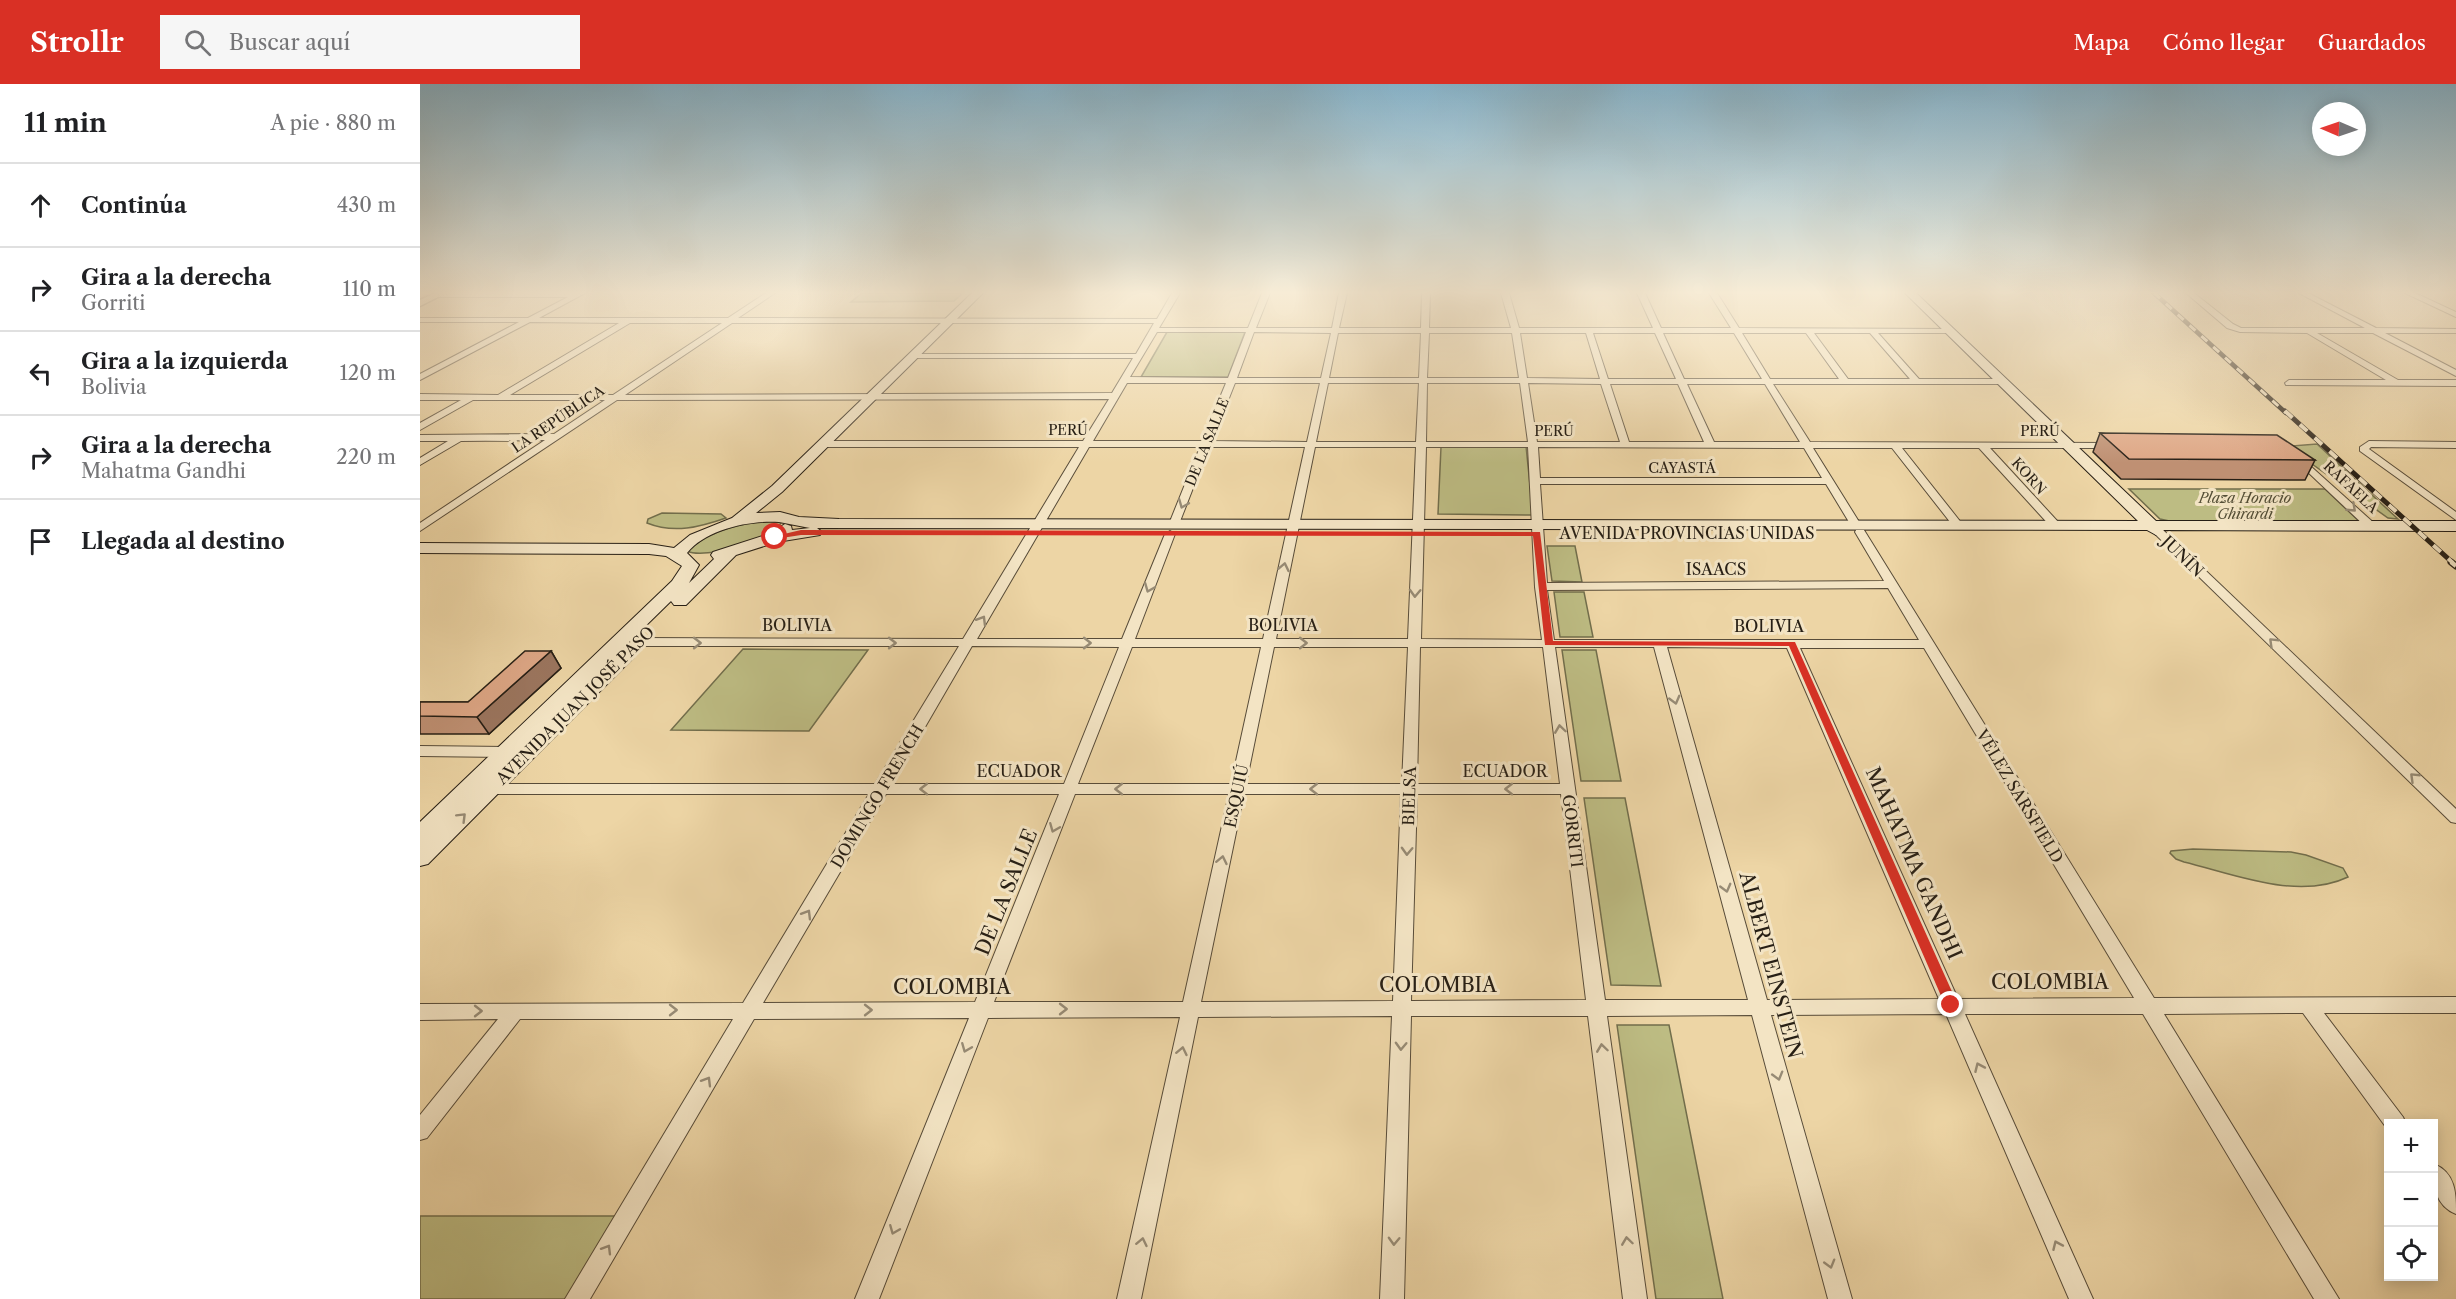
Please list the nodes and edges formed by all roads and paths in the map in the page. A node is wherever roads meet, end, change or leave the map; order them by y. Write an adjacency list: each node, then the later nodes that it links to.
1 (473, 350): 21 (street)
2 (579, 350): 39 (street)
3 (686, 350): 40 (street, LA REPÚBLICA)
4 (920, 350): 18 (main road)
5 (1142, 350): 19 (street, DOMINGO FRENCH)
6 (1243, 350): 23 (street, DE LA SALLE)
7 (1331, 350): 24 (street, ESQUIÚ)
8 (1424, 350): 25 (street, BIELSA)
9 (1518, 350): 26 (street, GORRITI)
10 (1595, 350): 27 (street)
11 (1668, 350): 28 (street)
12 (1748, 350): 29 (street, VÉLEZ SARSFIELD)
13 (1822, 350): 30 (street)
14 (1888, 350): 31 (street)
15 (1968, 350): 32 (main road, JUNÍN)
16 (2341, 350): 34 (street)
17 (2412, 350): 20 (street)
18 (913, 356): 19 (street); 41 (main road)
19 (1138, 356): 22 (street, DOMINGO FRENCH)
20 (2456, 373)
21 (420, 377)
22 (1124, 380): 23 (street); 36 (street, DOMINGO FRENCH)
23 (1231, 381): 24 (street); 48 (street, DE LA SALLE)
24 (1324, 381): 25 (street); 49 (street, ESQUIÚ)
25 (1423, 381): 26 (street); 50 (street, BIELSA)
26 (1522, 381): 27 (street); 51 (street, GORRITI)
27 (1605, 381): 28 (street); 52 (street)
28 (1682, 381): 29 (street); 53 (street)
29 (1767, 381): 30 (street); 54 (street, VÉLEZ SARSFIELD)
30 (1845, 381): 31 (street)
31 (1917, 382): 32 (street)
32 (2002, 382): 57 (main road, JUNÍN)
33 (2289, 383): 34 (street)
34 (2397, 383): 35 (street)
35 (2456, 383)
36 (1115, 396): 41 (street); 47 (street, DOMINGO FRENCH)
37 (420, 397): 38 (street)
38 (472, 397): 39 (street); 42 (street)
39 (500, 397): 40 (street)
40 (615, 397): 41 (street); 43 (street, LA REPÚBLICA)
41 (871, 398): 46 (main road)
42 (420, 426)
43 (556, 437): 45 (street); 72 (street, LA REPÚBLICA)
44 (420, 438): 45 (street)
45 (460, 438): 61 (street)
46 (824, 444): 47 (street, PERÚ); 64 (main road)
47 (1086, 444): 48 (street, PERÚ); 73 (street, DOMINGO FRENCH)
48 (1206, 444): 49 (street, PERÚ); 74 (street, DE LA SALLE, one-way to 74)
49 (1311, 444): 50 (street, PERÚ); 78 (street, ESQUIÚ)
50 (1420, 444): 51 (street, PERÚ); 79 (street, BIELSA)
51 (1533, 444): 52 (street, PERÚ); 62 (street, GORRITI)
52 (1625, 444): 53 (street, PERÚ)
53 (1710, 444): 54 (street, PERÚ)
54 (1806, 445): 55 (street, PERÚ); 63 (street, VÉLEZ SARSFIELD)
55 (1895, 445): 56 (street, PERÚ); 68 (street)
56 (1982, 445): 57 (street, PERÚ); 69 (street, KORN)
57 (2067, 445): 58 (street, PERÚ); 77 (main road, JUNÍN)
58 (2124, 445)
59 (2456, 445): 65 (street)
60 (2292, 452): 70 (street, RAFAELA, one-way to 70)
61 (420, 462)
62 (1536, 481): 63 (street, CAYASTÁ); 75 (street, GORRITI)
63 (1828, 481): 76 (street, VÉLEZ SARSFIELD)
64 (777, 489): 66 (main road); 67 (main road)
65 (2456, 517)
66 (785, 519): 67 (main road, AVENIDA PROVINCIAS UNIDAS); 73 (main road, AVENIDA PROVINCIAS UNIDAS); 82 (main road)
67 (732, 524): 80 (main road)
68 (1958, 525): 69 (main road, AVENIDA PROVINCIAS UNIDAS); 76 (main road, AVENIDA PROVINCIAS UNIDAS)
69 (2056, 526): 77 (main road, AVENIDA PROVINCIAS UNIDAS)
70 (2372, 526): 71 (main road, AVENIDA PROVINCIAS UNIDAS); 77 (main road, AVENIDA PROVINCIAS UNIDAS)
71 (2456, 526)
72 (420, 528)
73 (1036, 529): 74 (main road, AVENIDA PROVINCIAS UNIDAS); 82 (main road, AVENIDA PROVINCIAS UNIDAS); 94 (street, DOMINGO FRENCH, one-way to 73)
74 (1172, 529): 78 (main road, AVENIDA PROVINCIAS UNIDAS); 90 (street, DE LA SALLE, one-way to 90)
75 (1538, 529): 76 (main road, AVENIDA PROVINCIAS UNIDAS); 79 (main road, AVENIDA PROVINCIAS UNIDAS); 88 (street, GORRITI)
76 (1858, 529): 77 (main road, AVENIDA PROVINCIAS UNIDAS); 87 (street, VÉLEZ SARSFIELD)
77 (2155, 529): 81 (main road, AVENIDA PROVINCIAS UNIDAS); 106 (street, JUNÍN, one-way to 77)
78 (1292, 530): 79 (main road, AVENIDA PROVINCIAS UNIDAS); 91 (street, ESQUIÚ, one-way to 78)
79 (1417, 530): 92 (street, BIELSA, one-way to 92)
80 (708, 532): 83 (main road); 86 (main road)
81 (2456, 532)
82 (775, 537): 85 (main road, AVENIDA PROVINCIAS UNIDAS)
83 (420, 539)
84 (420, 548): 86 (main road)
85 (730, 552): 86 (main road, AVENIDA PROVINCIAS UNIDAS); 89 (main road, AVENIDA JUAN JOSÉ PASO)
86 (681, 556): 99 (main road, AVENIDA JUAN JOSÉ PASO)
87 (1891, 584): 88 (street, ISAACS); 97 (street, VÉLEZ SARSFIELD)
88 (1541, 587): 93 (street, GORRITI)
89 (638, 642): 94 (street, BOLIVIA, one-way to 94); 100 (main road, AVENIDA JUAN JOSÉ PASO)
90 (1127, 643): 91 (street, BOLIVIA); 94 (street, BOLIVIA, one-way to 90); 102 (street, DE LA SALLE)
91 (1268, 643): 92 (street, BOLIVIA, one-way to 92); 103 (street, ESQUIÚ)
92 (1414, 643): 93 (street, BOLIVIA); 104 (street, BIELSA)
93 (1549, 643): 95 (street, BOLIVIA); 105 (street, GORRITI, one-way to 93)
94 (967, 644): 101 (street, DOMINGO FRENCH)
95 (1659, 644): 96 (street, BOLIVIA); 114 (street, ALBERT EINSTEIN, one-way to 114)
96 (1792, 644): 97 (street, BOLIVIA); 111 (street, MAHATMA GANDHI)
97 (1928, 644): 109 (street, VÉLEZ SARSFIELD)
98 (420, 751): 99 (street)
99 (506, 752): 100 (main road, AVENIDA JUAN JOSÉ PASO)
100 (482, 786): 101 (street, ECUADOR); 107 (main road, AVENIDA JUAN JOSÉ PASO); 108 (main road, AVENIDA JUAN JOSÉ PASO, one-way to 100)
101 (881, 789): 102 (street, ECUADOR, one-way to 101); 118 (street, DOMINGO FRENCH, one-way to 101)
102 (1069, 789): 103 (street, ECUADOR, one-way to 102); 117 (street, DE LA SALLE, one-way to 117)
103 (1237, 789): 104 (street, ECUADOR, one-way to 103); 116 (street, ESQUIÚ, one-way to 103)
104 (1409, 789): 105 (street, ECUADOR, one-way to 104); 115 (street, BIELSA, one-way to 115)
105 (1568, 789): 113 (street, GORRITI)
106 (2456, 818)
107 (420, 836)
108 (420, 858)
109 (2147, 1004): 110 (street, COLOMBIA); 111 (street, COLOMBIA); 132 (street, VÉLEZ SARSFIELD)
110 (2307, 1004): 112 (street, COLOMBIA); 121 (street)
111 (1951, 1005): 114 (street, COLOMBIA); 131 (street, MAHATMA GANDHI, one-way to 111)
112 (2456, 1005)
113 (1596, 1006): 114 (street, COLOMBIA); 115 (street, COLOMBIA); 129 (street, GORRITI, one-way to 113)
114 (1759, 1006): 130 (street, ALBERT EINSTEIN, one-way to 130)
115 (1402, 1007): 116 (street, COLOMBIA); 128 (street, BIELSA, one-way to 128)
116 (1191, 1008): 117 (street, COLOMBIA, one-way to 116); 127 (street, ESQUIÚ, one-way to 116)
117 (982, 1009): 118 (street, COLOMBIA, one-way to 117); 126 (street, DE LA SALLE, one-way to 126)
118 (749, 1010): 119 (street, COLOMBIA, one-way to 118); 125 (street, DOMINGO FRENCH, one-way to 118)
119 (516, 1011): 120 (street, COLOMBIA, one-way to 119); 122 (street)
120 (420, 1012)
121 (2392, 1119)
122 (420, 1131)
123 (2438, 1181): 124 (street)
124 (2456, 1204)
125 (577, 1299)
126 (867, 1299)
127 (1130, 1299)
128 (1392, 1299)
129 (1635, 1299)
130 (1840, 1299)
131 (2081, 1299)
132 (2327, 1299)

